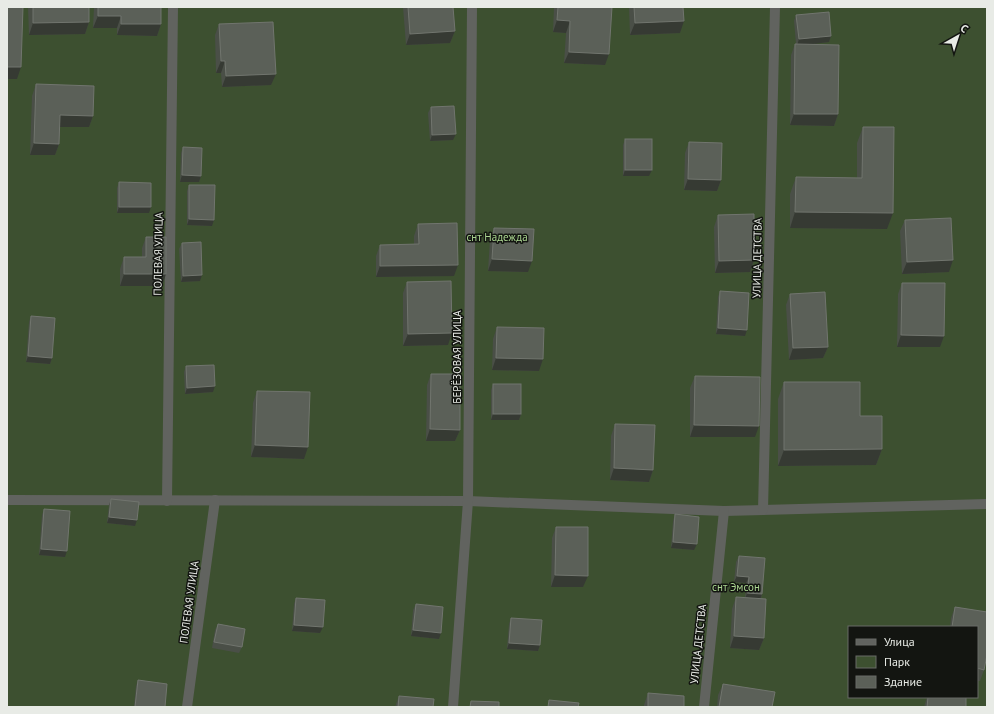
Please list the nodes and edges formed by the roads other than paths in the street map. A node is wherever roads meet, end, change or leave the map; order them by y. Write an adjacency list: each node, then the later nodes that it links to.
1 (173, 7): 5 (street, ПОЛЕВАЯ УЛИЦА)
2 (472, 7): 7 (street, БЕРЁЗОВАЯ УЛИЦА)
3 (775, 7): 9 (street, УЛИЦА ДЕТСТВА)
4 (7, 500): 5 (street)
5 (167, 500): 6 (street)
6 (215, 500): 7 (street); 11 (street, ПОЛЕВАЯ УЛИЦА)
7 (468, 501): 10 (street); 12 (street, БЕРЁЗОВАЯ УЛИЦА)
8 (987, 504): 9 (street)
9 (763, 510): 10 (street)
10 (724, 511): 13 (street, УЛИЦА ДЕТСТВА)
11 (187, 707)
12 (453, 707)
13 (704, 707)

